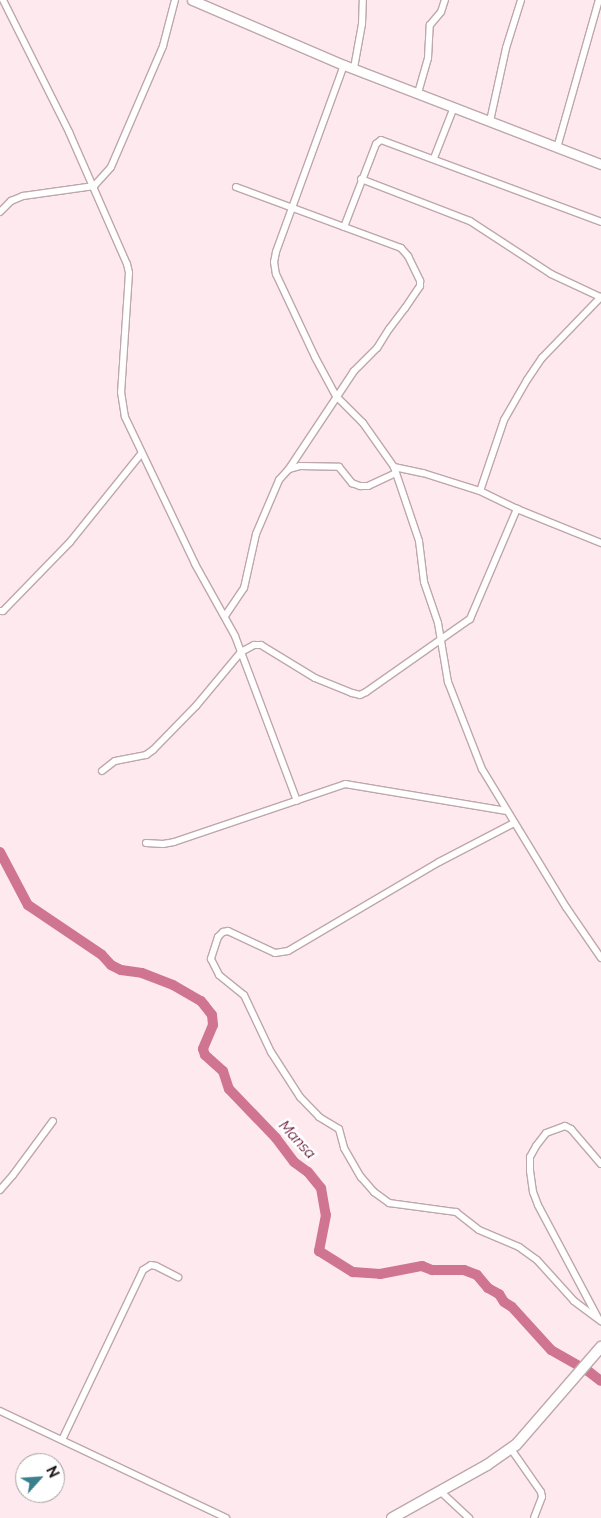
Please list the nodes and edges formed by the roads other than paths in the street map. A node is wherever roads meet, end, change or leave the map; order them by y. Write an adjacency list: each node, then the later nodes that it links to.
1 (2, 0): 17 (street)
2 (175, 0): 17 (street)
3 (192, 0): 8 (street)
4 (363, 0): 9 (street)
5 (445, 0): 10 (street)
6 (521, 0): 12 (street)
7 (599, 0): 13 (street)
8 (344, 65): 9 (street); 19 (street)
9 (354, 68): 10 (street)
10 (418, 93): 11 (street)
11 (454, 107): 12 (street); 14 (street)
12 (490, 121): 13 (street)
13 (557, 148): 15 (street)
14 (434, 158): 16 (street); 21 (street)
15 (601, 164)
16 (362, 180): 22 (street); 23 (street)
17 (94, 186): 20 (street); 25 (street)
18 (236, 187): 19 (street)
19 (293, 207): 22 (street); 24 (street)
20 (0, 212)
21 (601, 222)
22 (344, 227): 24 (street)
23 (601, 297): 28 (street)
24 (336, 396): 26 (street); 27 (street)
25 (141, 454): 31 (street); 32 (street)
26 (289, 469): 27 (street); 32 (street)
27 (395, 470): 28 (street); 33 (street)
28 (480, 491): 29 (street)
29 (517, 510): 30 (street); 33 (street)
30 (601, 543)
31 (0, 611)
32 (225, 616): 34 (street)
33 (441, 639): 34 (street); 37 (street)
34 (241, 652): 35 (street); 36 (street)
35 (102, 771)
36 (297, 801): 37 (street); 39 (street)
37 (507, 812): 38 (street)
38 (514, 823): 40 (street); 45 (street)
39 (146, 843)
40 (601, 958)
41 (53, 1121): 43 (street)
42 (601, 1164): 45 (street)
43 (0, 1190)
44 (178, 1277): 48 (street)
45 (599, 1320)
46 (601, 1347): 49 (main road)
47 (0, 1412): 48 (street)
48 (62, 1440): 51 (street)
49 (511, 1449): 50 (main road); 54 (street)
50 (440, 1491): 52 (main road); 53 (street)
51 (226, 1518)
52 (392, 1518)
53 (469, 1518)
54 (534, 1518)

